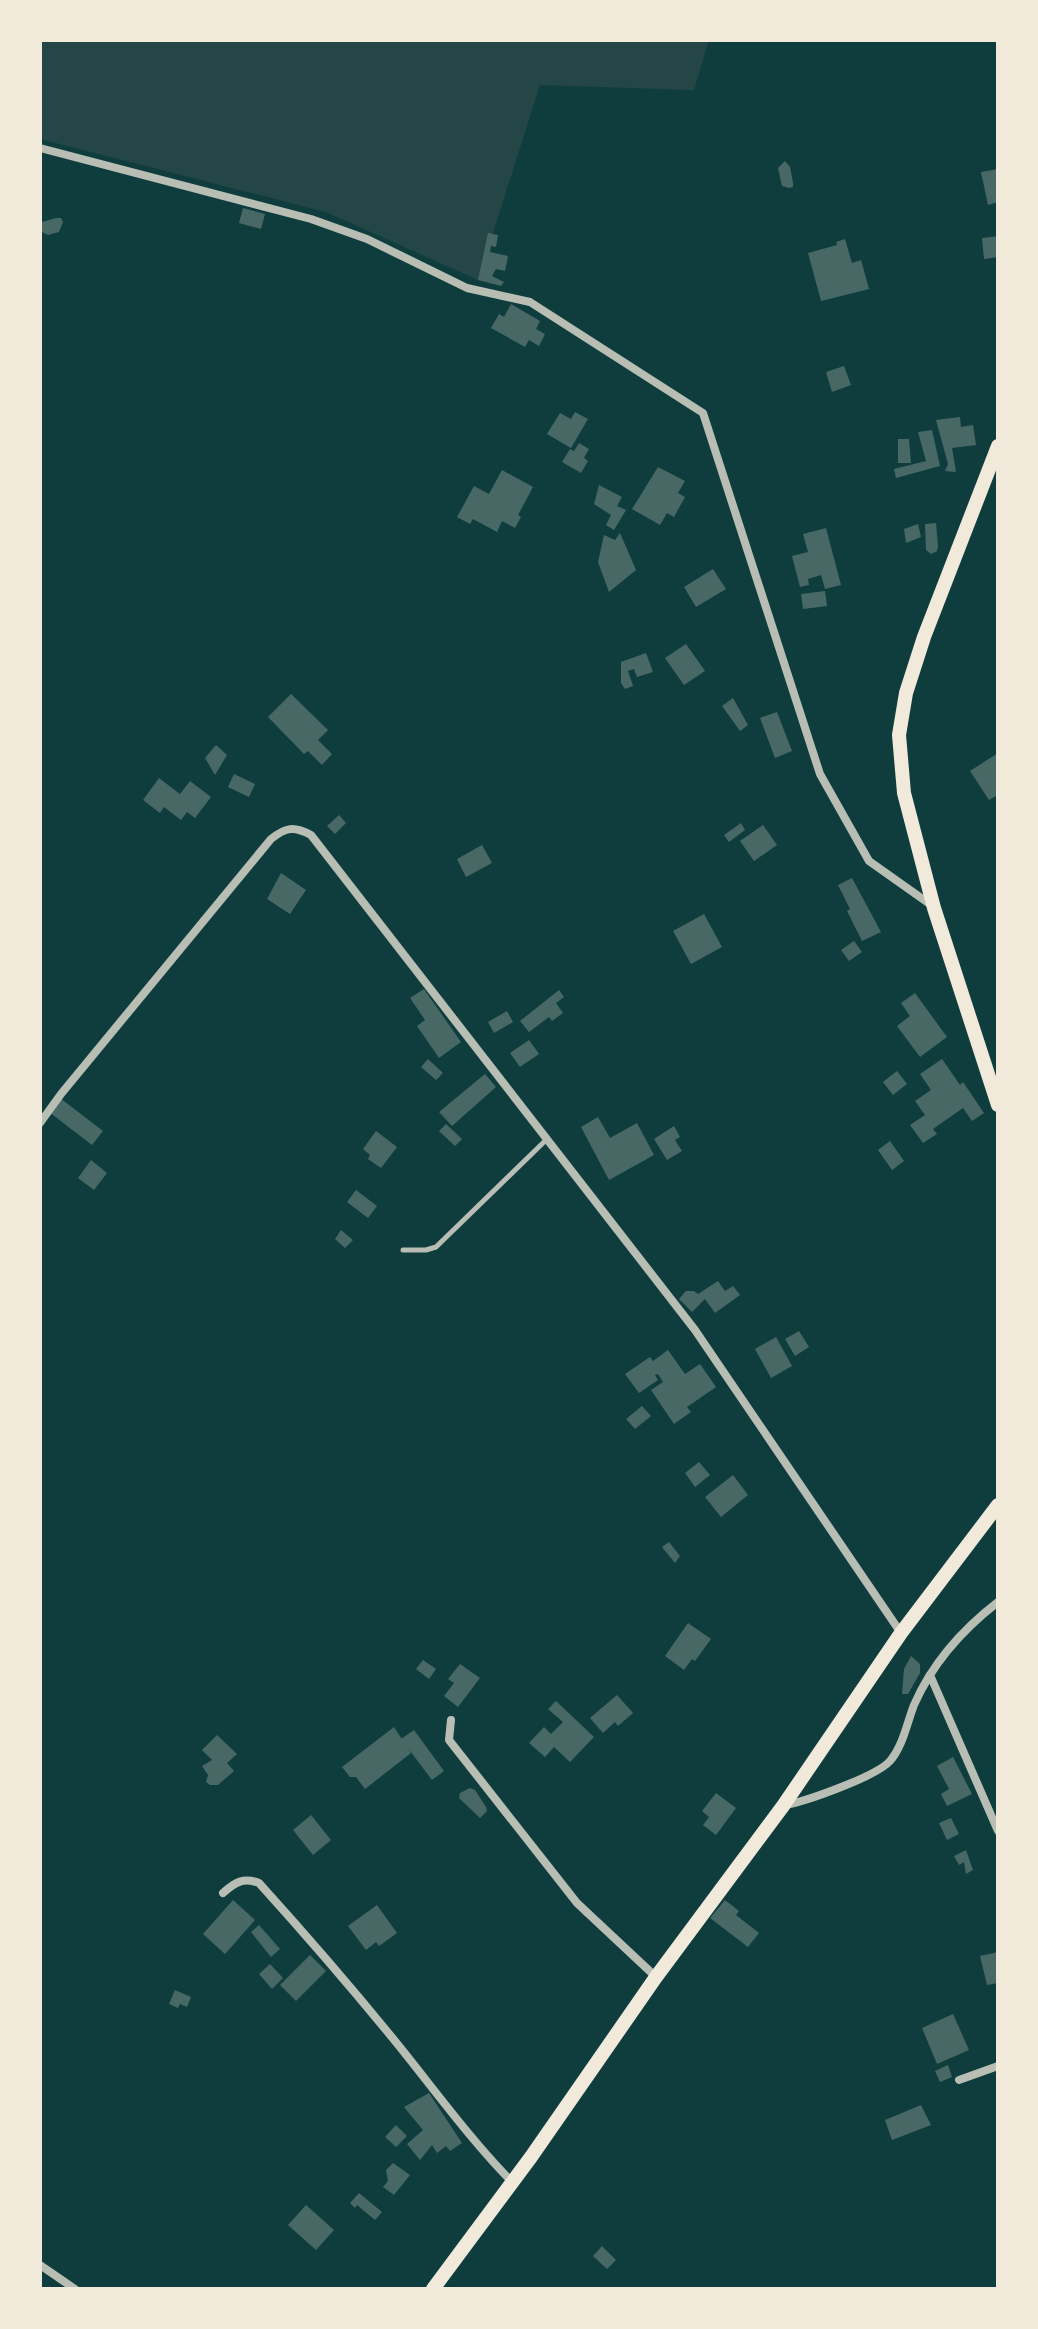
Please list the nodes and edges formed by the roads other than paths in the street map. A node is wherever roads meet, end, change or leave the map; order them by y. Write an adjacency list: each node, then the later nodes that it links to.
1 (40, 148): 3 (street)
2 (998, 446): 3 (main road)
3 (934, 908): 4 (main road)
4 (998, 1105)
5 (40, 1123): 6 (street)
6 (546, 1140): 7 (lane); 10 (street)
7 (403, 1250)
8 (998, 1505): 10 (main road)
9 (998, 1602): 11 (street)
10 (901, 1633): 13 (main road)
11 (930, 1675): 13 (street); 14 (street)
12 (451, 1720): 16 (street)
13 (783, 1806): 16 (main road)
14 (998, 1831)
15 (223, 1893): 19 (street)
16 (656, 1977): 19 (main road)
17 (998, 2066): 18 (street)
18 (959, 2080)
19 (512, 2182): 22 (main road)
20 (40, 2265): 21 (street)
21 (75, 2289)
22 (433, 2289)

